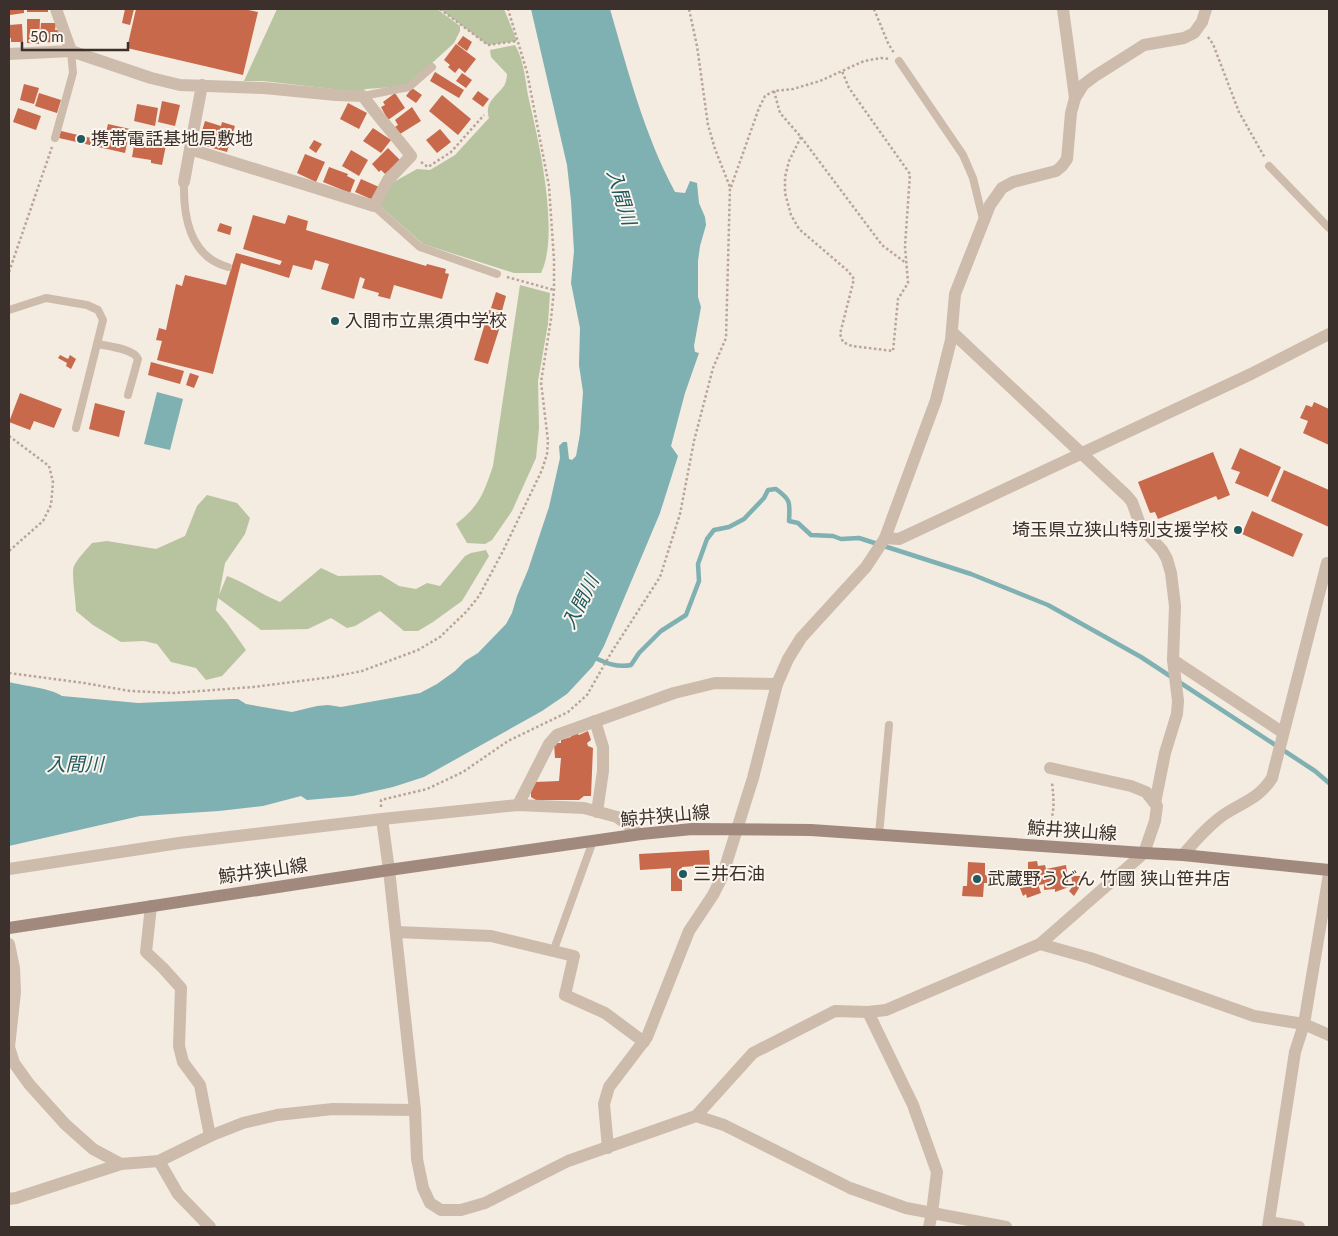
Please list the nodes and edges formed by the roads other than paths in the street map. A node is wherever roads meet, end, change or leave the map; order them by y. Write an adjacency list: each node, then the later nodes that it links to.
1 (56, 9): 4 (street)
2 (1063, 9): 10 (street)
3 (1206, 9): 10 (street)
4 (71, 50): 5 (street); 8 (street); 11 (lane)
5 (9, 54)
6 (899, 61): 16 (lane)
7 (432, 68): 9 (lane)
8 (202, 85): 9 (street); 12 (street)
9 (363, 96): 15 (street)
10 (1075, 98): 16 (street)
11 (55, 138)
12 (190, 149): 14 (street); 15 (street)
13 (1269, 166): 17 (lane)
14 (184, 182): 18 (lane)
15 (374, 206): 19 (lane)
16 (983, 218): 21 (street)
17 (1329, 228)
18 (228, 268)
19 (497, 274)
20 (9, 310): 23 (lane)
21 (952, 332): 26 (street); 27 (street)
22 (1329, 334): 26 (street)
23 (97, 344): 24 (lane); 25 (lane)
24 (128, 395)
25 (76, 428)
26 (1082, 454): 27 (street); 29 (street)
27 (885, 538): 30 (street)
28 (1329, 564): 33 (street)
29 (1173, 660): 33 (street); 35 (street)
30 (777, 684): 31 (street); 39 (street)
31 (595, 721): 36 (street); 37 (street)
32 (889, 725): 41 (lane)
33 (1280, 743): 44 (street)
34 (1050, 768): 35 (street)
35 (1155, 803): 43 (street)
36 (518, 806): 37 (street); 38 (street)
37 (598, 812): 40 (street)
38 (382, 819): 45 (street); 46 (street)
39 (737, 828): 40 (main road, 鯨井狭山線); 41 (main road, 鯨井狭山線); 57 (street)
40 (641, 834): 42 (main road, 鯨井狭山線)
41 (879, 835): 43 (main road, 鯨井狭山線)
42 (593, 841): 46 (main road, 鯨井狭山線); 53 (lane)
43 (1144, 853): 44 (main road, 鯨井狭山線); 52 (street)
44 (1183, 855): 47 (main road, 鯨井狭山線)
45 (9, 869)
46 (389, 870): 48 (main road, 鯨井狭山線); 50 (street)
47 (1329, 872): 55 (street)
48 (151, 906): 49 (main road, 鯨井狭山線); 61 (street)
49 (9, 928)
50 (396, 932): 53 (street); 59 (street)
51 (9, 944): 58 (street)
52 (1040, 944): 54 (street); 55 (street)
53 (553, 952): 57 (street)
54 (868, 1012): 60 (street); 66 (street)
55 (1304, 1024): 56 (street); 67 (street)
56 (1329, 1035)
57 (644, 1042): 62 (street)
58 (9, 1051): 64 (street)
59 (415, 1110): 61 (street); 62 (street)
60 (696, 1116): 62 (street); 66 (street)
61 (210, 1136): 63 (street)
62 (608, 1148)
63 (159, 1161): 64 (street); 68 (street)
64 (121, 1164): 65 (street)
65 (9, 1199)
66 (932, 1214): 69 (street); 70 (street)
67 (1269, 1224): 71 (street)
68 (210, 1227)
69 (929, 1227)
70 (1006, 1227)
71 (1300, 1227)

